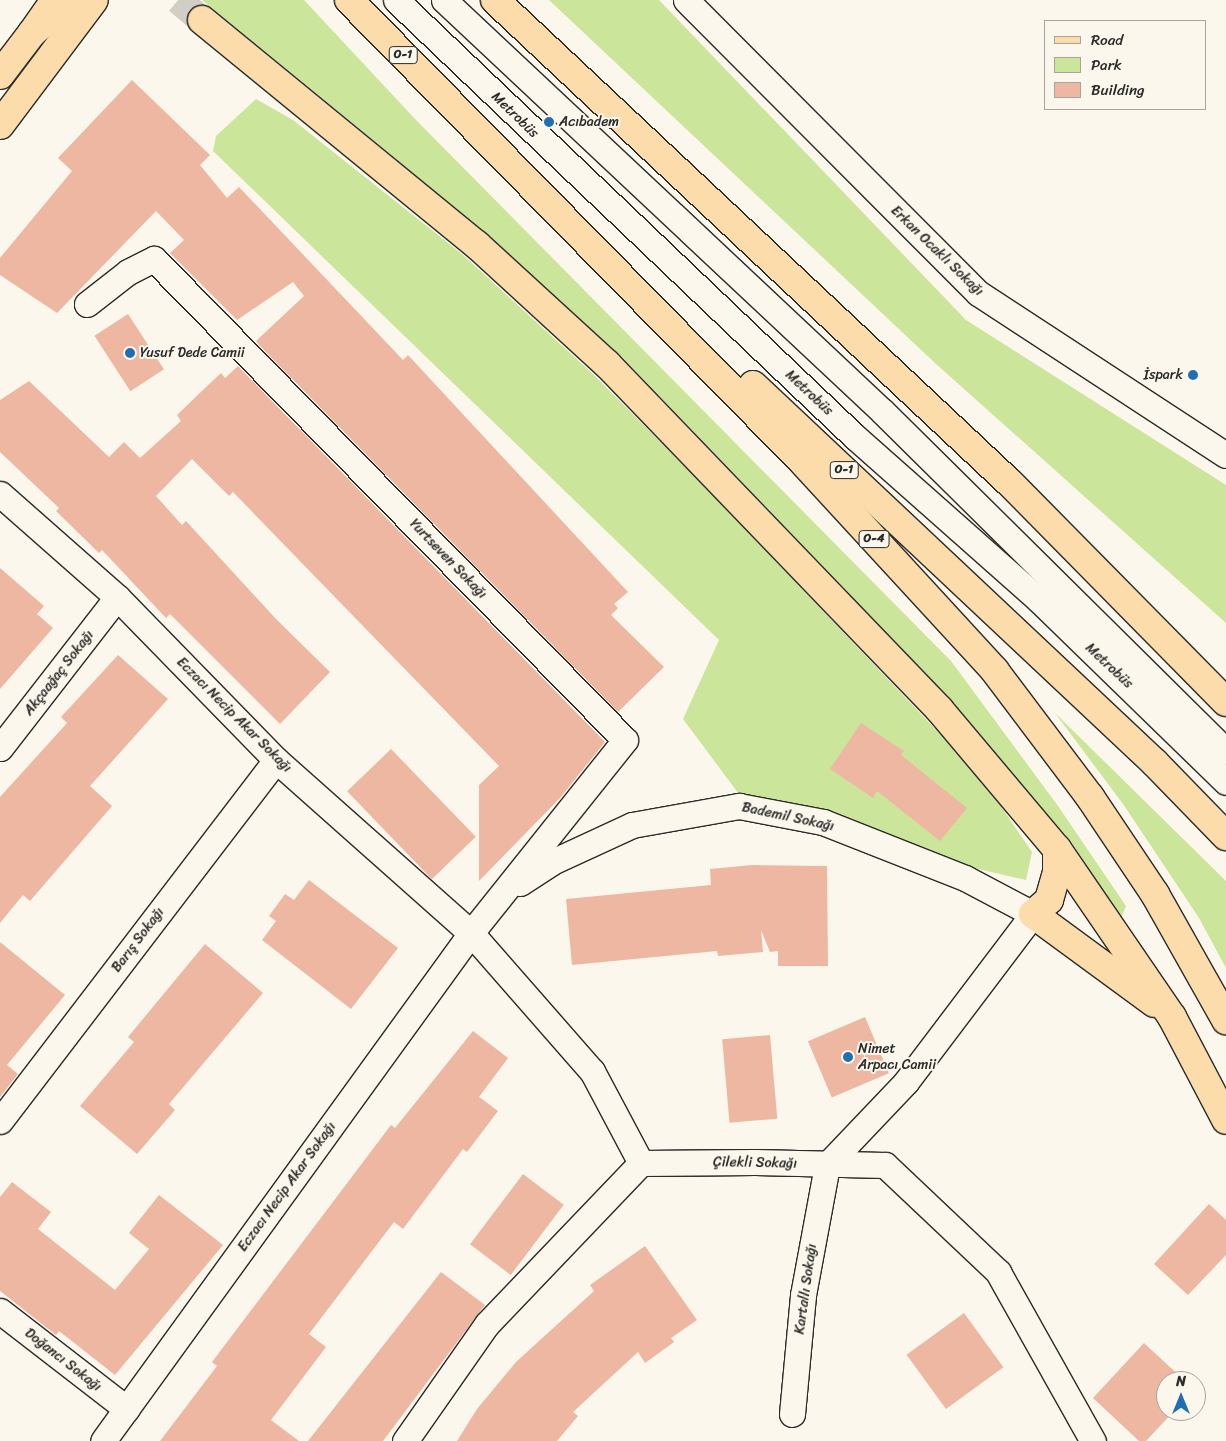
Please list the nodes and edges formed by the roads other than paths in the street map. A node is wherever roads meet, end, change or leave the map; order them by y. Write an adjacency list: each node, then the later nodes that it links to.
1 (55, 0): 10 (main road)
2 (70, 0): 10 (main road)
3 (94, 0): 13 (main road)
4 (349, 0): 12 (main road, O-1)
5 (396, 0): 24 (street, Metrobüs)
6 (444, 0): 22 (street, Metrobüs)
7 (495, 0): 18 (main road)
8 (686, 0): 15 (street, Erkan Ocaklı Sokağı)
9 (202, 20): 26 (main road)
10 (32, 32): 11 (main road)
11 (0, 75)
12 (457, 110): 25 (main road, O-1); 30 (main road, O-4)
13 (0, 125)
14 (87, 304): 28 (street, Yurtseven Sokağı)
15 (1226, 456)
16 (0, 494): 17 (street, Eczacı Necip Akar Sokağı)
17 (117, 597): 21 (street, Akçaağaç Sokağı); 23 (street, Eczacı Necip Akar Sokağı)
18 (1179, 654): 19 (main road); 20 (main road)
19 (1226, 693)
20 (1226, 702)
21 (0, 748)
22 (1226, 752)
23 (276, 760): 28 (street, Eczacı Necip Akar Sokağı); 32 (street, Barış Sokağı)
24 (1226, 782)
25 (1226, 836)
26 (1057, 849): 27 (main road); 29 (main road)
27 (1033, 914): 28 (street, Bademil Sokağı); 29 (main road); 34 (street)
28 (471, 933): 33 (street, Eczacı Necip Akar Sokağı); 36 (street, Eczacı Necip Akar Sokağı)
29 (1172, 1017): 31 (main road)
30 (1226, 1020)
31 (1226, 1120)
32 (0, 1121)
33 (641, 1163): 34 (street, Çilekli Sokağı); 39 (street)
34 (827, 1165): 37 (street, Kartallı Sokağı); 40 (street, Çilekli Sokağı)
35 (0, 1311): 36 (street, Doğancı Sokağı)
36 (127, 1409): 38 (street, Eczacı Necip Akar Sokağı)
37 (792, 1414)
38 (103, 1441)
39 (405, 1441)
40 (1093, 1441)

